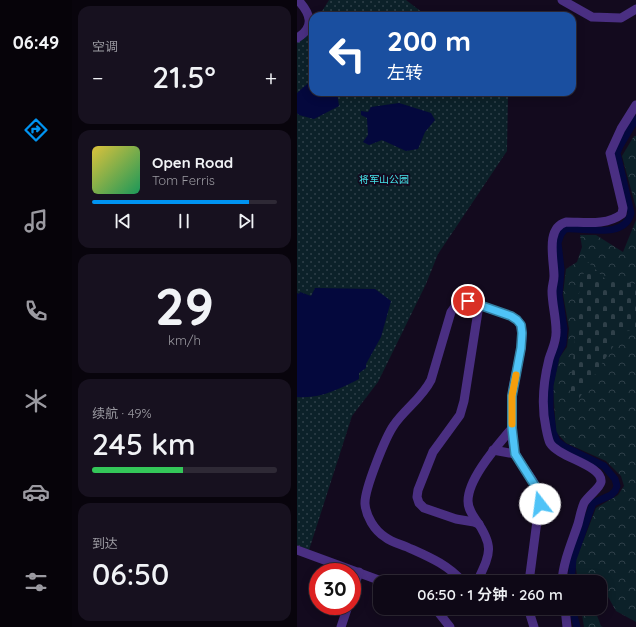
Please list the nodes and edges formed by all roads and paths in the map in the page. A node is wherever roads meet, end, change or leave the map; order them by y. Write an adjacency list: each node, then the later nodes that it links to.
1 (298, 0): 4 (street)
2 (562, 0): 3 (street)
3 (636, 9)
4 (297, 38)
5 (636, 105): 17 (street)
6 (479, 305): 7 (street); 10 (street); 14 (street)
7 (512, 428): 8 (street); 9 (street)
8 (493, 450): 9 (street); 10 (street)
9 (515, 454): 16 (street)
10 (479, 524): 15 (street)
11 (297, 550): 12 (street)
12 (334, 563)
13 (361, 573): 18 (street)
14 (457, 575)
15 (480, 575)
16 (530, 575)
17 (563, 575)
18 (373, 578)
19 (345, 615): 23 (street)
20 (441, 615): 24 (street)
21 (530, 615): 25 (street)
22 (566, 615): 26 (street)
23 (341, 627)
24 (450, 627)
25 (534, 627)
26 (567, 627)

